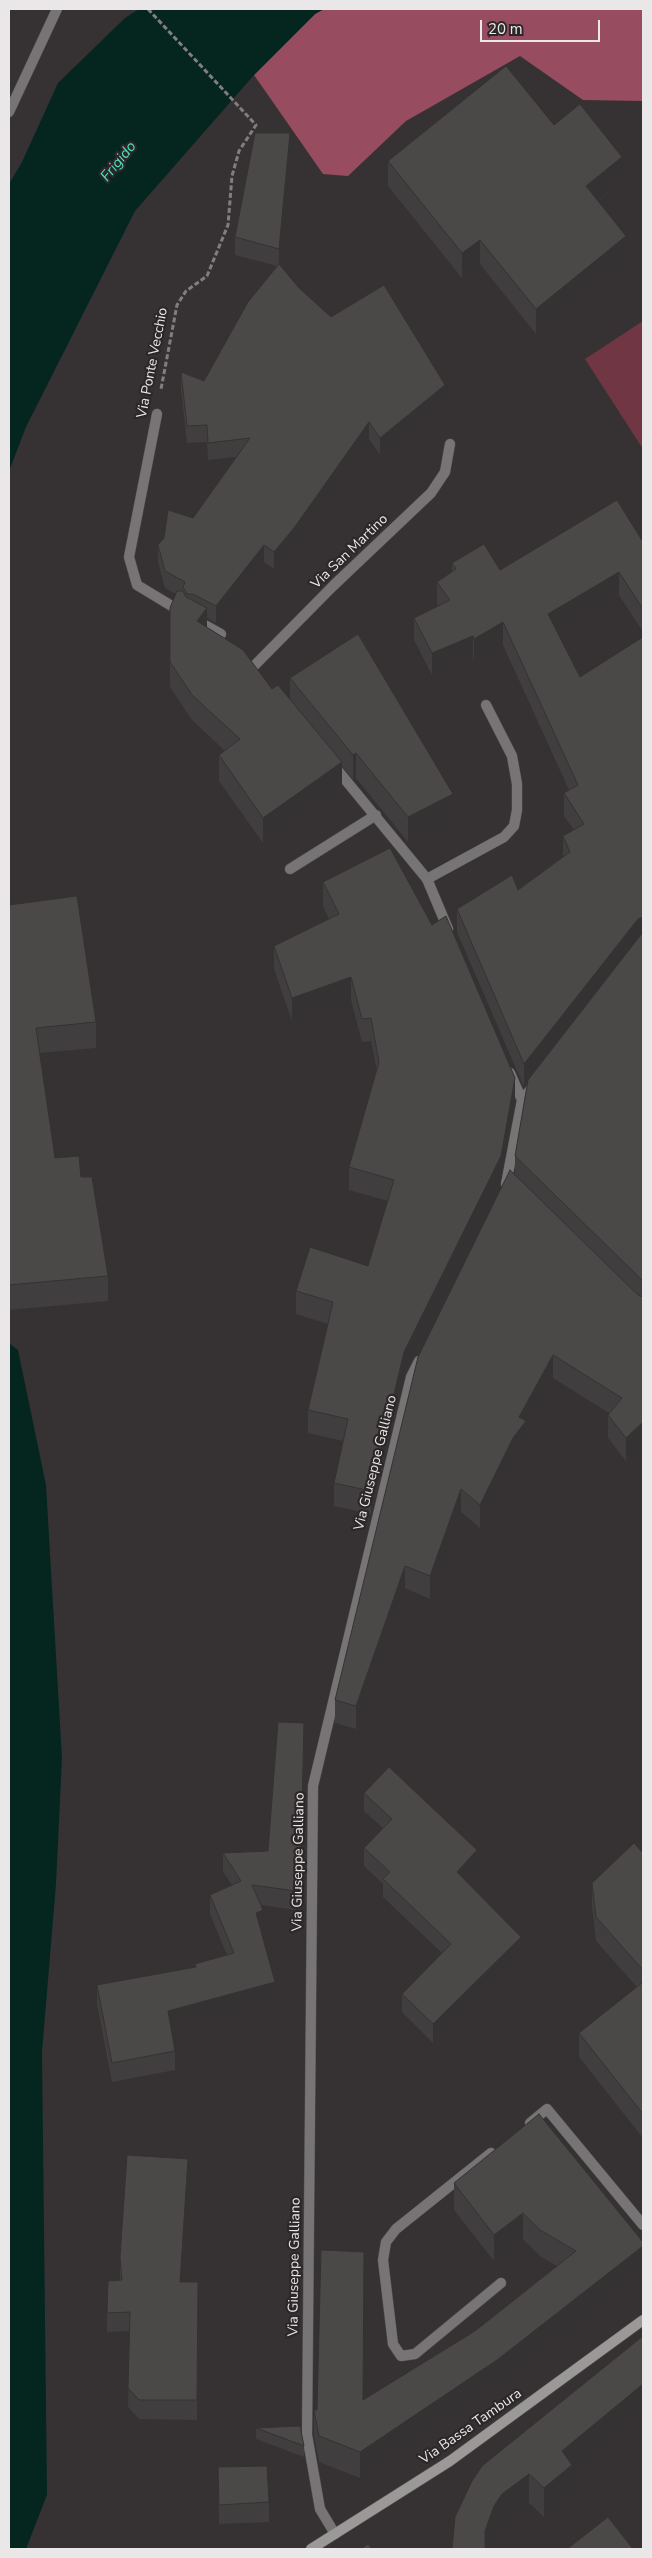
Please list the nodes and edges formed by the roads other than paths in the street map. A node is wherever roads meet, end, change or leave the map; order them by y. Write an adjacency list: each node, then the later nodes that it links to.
1 (57, 9): 2 (street)
2 (9, 112)
3 (157, 414): 5 (street, Via Ponte Vecchio)
4 (450, 444): 8 (street, Via San Martino)
5 (180, 611)
6 (190, 617): 7 (street)
7 (220, 639)
8 (250, 670)
9 (486, 705): 13 (street)
10 (324, 754): 11 (street)
11 (376, 815): 12 (street); 13 (street)
12 (290, 869)
13 (427, 879): 14 (street)
14 (453, 941)
15 (506, 1065): 17 (street)
16 (540, 1077): 17 (street)
17 (522, 1100): 18 (street)
18 (508, 1187)
19 (424, 1350): 25 (street, Via Giuseppe Galliano)
20 (524, 2127): 22 (street)
21 (502, 2145): 23 (street)
22 (643, 2225)
23 (501, 2283)
24 (643, 2320): 25 (street, Via Bassa Tambura)
25 (335, 2534): 26 (street, Via Bassa Tambura)
26 (310, 2549)

